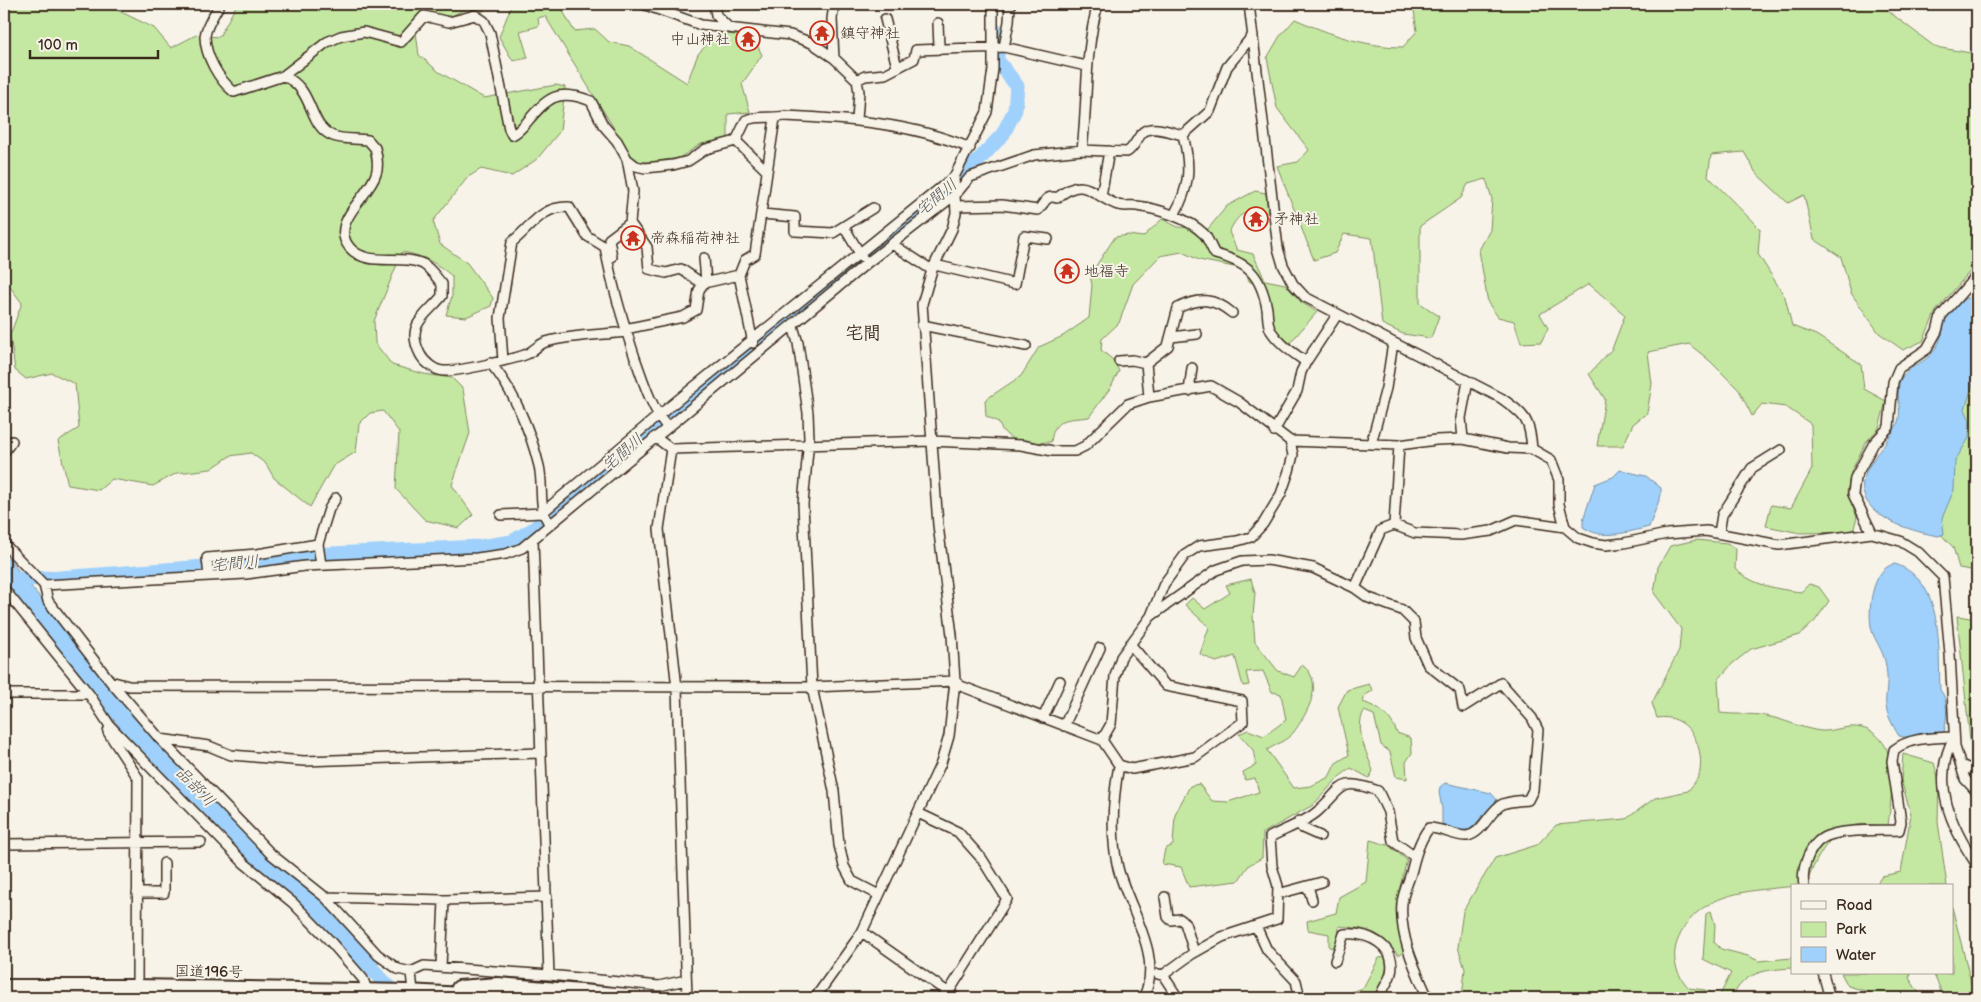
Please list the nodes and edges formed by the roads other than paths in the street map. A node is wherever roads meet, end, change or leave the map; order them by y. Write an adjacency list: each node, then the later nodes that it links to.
1 (220, 4): 18 (street)
2 (643, 4): 11 (street)
3 (714, 4): 11 (street)
4 (834, 4): 15 (street)
5 (993, 4): 13 (street)
6 (1010, 4): 13 (street)
7 (1098, 4): 16 (street)
8 (1249, 4): 12 (street)
9 (886, 20): 17 (street)
10 (938, 23): 14 (street)
11 (729, 28): 15 (street)
12 (1253, 35): 22 (street); 48 (street)
13 (998, 47): 14 (street); 16 (street); 24 (street)
14 (939, 48): 17 (street)
15 (834, 58): 19 (street)
16 (1086, 66): 25 (street)
17 (897, 67): 19 (street)
18 (283, 76): 27 (street); 60 (street)
19 (857, 80): 21 (street)
20 (775, 118): 21 (street); 23 (street); 28 (street)
21 (857, 120): 24 (street)
22 (1183, 135): 26 (street); 35 (street)
23 (736, 141): 27 (street); 28 (street)
24 (970, 148): 29 (street)
25 (1082, 150): 26 (street); 30 (street)
26 (1109, 151): 31 (street)
27 (627, 158): 36 (street)
28 (767, 171): 34 (street)
29 (954, 177): 30 (street); 40 (street)
30 (956, 194): 32 (street); 39 (street)
31 (1101, 196): 32 (street); 35 (street)
32 (956, 206): 42 (street)
33 (873, 208): 37 (street)
34 (762, 214): 37 (street); 44 (street)
35 (1174, 215): 59 (street)
36 (630, 223): 43 (street); 46 (street)
37 (844, 227): 40 (street)
38 (1048, 239): 42 (street)
39 (892, 244): 40 (street); 42 (street)
40 (863, 257): 50 (street); 55 (street)
41 (704, 258): 46 (street)
42 (933, 268): 49 (street)
43 (609, 272): 51 (street); 57 (street)
44 (739, 275): 46 (street); 55 (street)
45 (1977, 275): 86 (street)
46 (704, 283): 51 (street)
47 (1232, 313): 53 (street)
48 (1337, 315): 54 (street); 59 (street)
49 (922, 325): 56 (street); 71 (street)
50 (793, 326): 55 (street); 74 (street)
51 (626, 330): 57 (street); 66 (street)
52 (1197, 334): 53 (street)
53 (1171, 337): 61 (street)
54 (1393, 343): 63 (street); 73 (street)
55 (755, 346): 66 (street); 66 (street)
56 (1026, 346)
57 (503, 361): 60 (street)
58 (1119, 361): 61 (street)
59 (1306, 362): 67 (street)
60 (490, 363): 82 (street)
61 (1146, 363): 65 (street)
62 (1192, 368): 64 (street)
63 (1468, 381): 69 (street); 77 (street)
64 (1189, 391): 65 (street); 67 (street)
65 (1149, 397): 71 (street)
66 (662, 421): 68 (street); 82 (street)
67 (1274, 431): 72 (street)
68 (655, 437): 76 (street); 82 (street)
69 (1463, 440): 75 (street); 77 (street)
70 (12, 441): 79 (street)
71 (931, 441): 74 (street); 99 (street)
72 (1290, 441): 73 (street); 95 (street)
73 (1371, 444): 75 (street)
74 (809, 445): 76 (street); 102 (street)
75 (1399, 445): 83 (street)
76 (671, 449): 103 (street)
77 (1532, 449): 84 (street)
78 (1781, 450): 85 (street)
79 (4, 452)
80 (336, 498): 89 (street)
81 (501, 515): 82 (street)
82 (546, 519): 87 (street)
83 (1394, 525): 84 (street); 93 (street)
84 (1565, 527): 85 (street)
85 (1719, 533): 86 (street)
86 (1872, 534): 109 (street)
87 (533, 540): 90 (street); 101 (street)
88 (4, 544): 92 (street)
89 (318, 544): 90 (street); 91 (street)
90 (321, 565): 91 (street)
91 (209, 576): 92 (street)
92 (44, 585): 98 (street)
93 (1355, 588): 95 (street); 123 (street)
94 (4, 590): 105 (street)
95 (1151, 616): 96 (street)
96 (1130, 644): 111 (street); 114 (street)
97 (1100, 648): 108 (street)
98 (110, 681): 101 (street); 110 (street)
99 (955, 681): 102 (street); 106 (street); 117 (street)
100 (1060, 681): 106 (street)
101 (538, 686): 103 (street); 112 (street)
102 (812, 687): 103 (street); 131 (street)
103 (677, 688): 147 (street)
104 (4, 694): 105 (street)
105 (90, 694): 107 (street)
106 (1043, 718): 108 (street)
107 (110, 726): 121 (street); 151 (street)
108 (1064, 726): 111 (street)
109 (1954, 737): 113 (street); 125 (street); 127 (street)
110 (160, 739): 112 (street); 132 (street)
111 (1102, 740): 114 (street)
112 (540, 753): 133 (street)
113 (1960, 764): 115 (street); 116 (street)
114 (1119, 765): 143 (street)
115 (1977, 772)
116 (1977, 792)
117 (918, 812): 131 (street); 153 (street)
118 (1299, 821): 119 (street); 123 (street); 130 (street)
119 (1320, 836)
120 (202, 842): 121 (street)
121 (137, 843): 122 (street); 129 (street)
122 (4, 844)
123 (1415, 857): 162 (street)
124 (164, 862): 129 (street)
125 (1977, 865)
126 (1322, 882): 128 (street)
127 (1804, 884)
128 (1308, 886): 130 (street); 136 (street)
129 (137, 893): 149 (street)
130 (1278, 894): 137 (street)
131 (879, 895): 138 (street)
132 (326, 896): 135 (street); 142 (street)
133 (548, 897): 135 (street); 145 (street)
134 (1165, 897): 139 (street)
135 (444, 900): 141 (street)
136 (1312, 900)
137 (1256, 926): 139 (street); 160 (street)
138 (862, 932): 153 (street); 157 (street)
139 (1194, 952): 146 (street)
140 (1335, 961): 161 (street)
141 (441, 967): 142 (street); 145 (street)
142 (411, 972): 150 (street)
143 (1150, 974): 146 (street); 158 (street)
144 (1824, 974): 152 (street)
145 (549, 975): 147 (street)
146 (1163, 975): 159 (street)
147 (686, 980): 156 (street)
148 (4, 987): 149 (highway, 国道196号)
149 (137, 987): 151 (highway, 国道196号)
150 (410, 992): 151 (highway, 国道196号); 154 (highway, 国道196号); 155 (highway, 国道196号)
151 (369, 995)
152 (1829, 995)
153 (952, 996)
154 (519, 998)
155 (652, 998)
156 (687, 998)
157 (815, 998)
158 (1143, 998)
159 (1178, 998)
160 (1300, 998)
161 (1380, 998)
162 (1428, 998)

